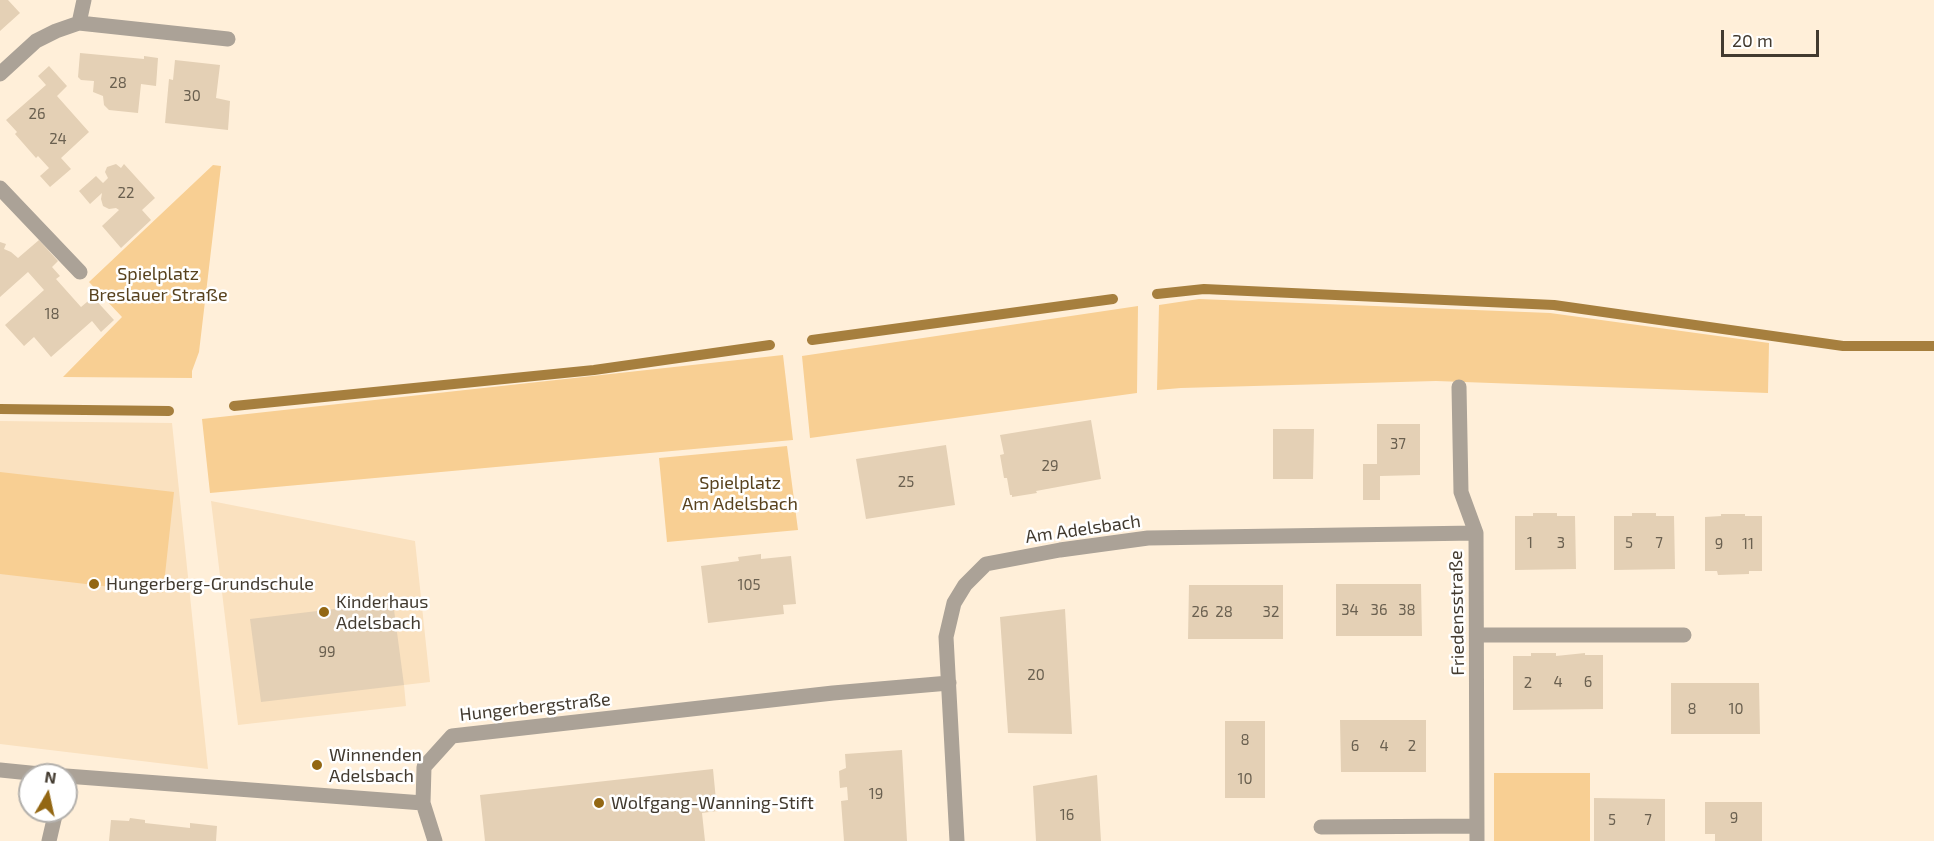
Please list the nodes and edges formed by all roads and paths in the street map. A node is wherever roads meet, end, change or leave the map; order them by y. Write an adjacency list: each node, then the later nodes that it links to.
1 (84, 0): 2 (street)
2 (79, 23): 3 (street); 4 (street)
3 (228, 39)
4 (0, 74)
5 (0, 188): 6 (street)
6 (80, 272)
7 (1460, 387): 8 (street, Friedensstraße)
8 (1476, 533): 9 (street, Friedensstraße); 11 (street, Am Adelsbach)
9 (1477, 635): 10 (street); 18 (street, Friedensstraße)
10 (1684, 635)
11 (949, 683): 15 (street, Hungerbergstraße); 21 (street, Am Adelsbach)
12 (0, 770): 13 (street)
13 (18, 772)
14 (78, 777): 15 (street)
15 (423, 803): 20 (street, Hungerbergstraße)
16 (53, 823): 19 (street)
17 (1321, 827): 18 (street)
18 (1477, 834)
19 (49, 841)
20 (435, 841)
21 (957, 841)

